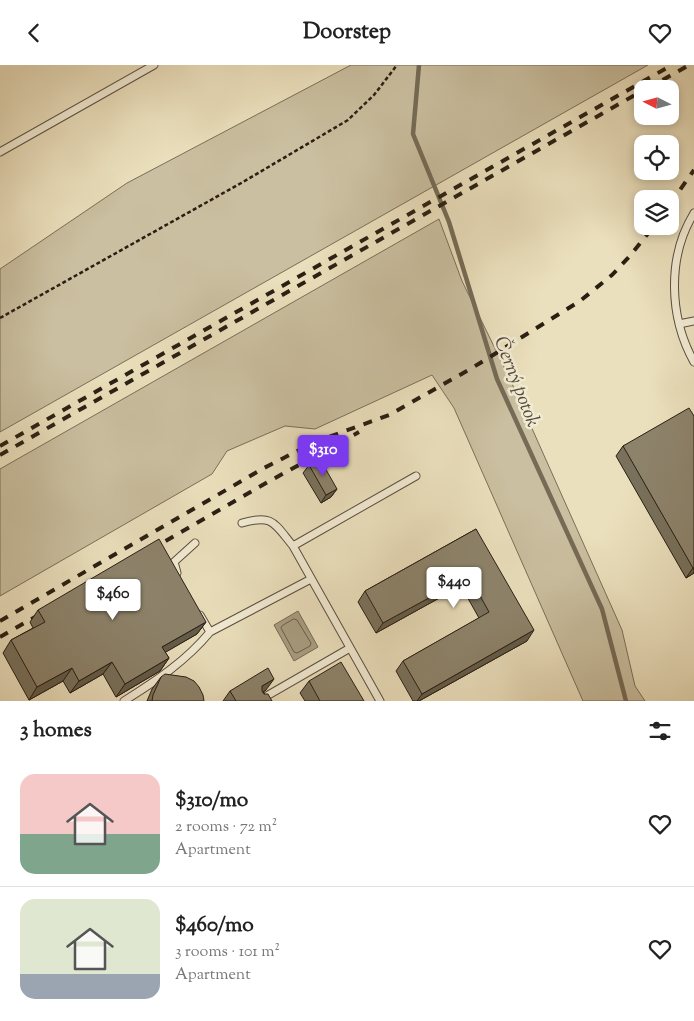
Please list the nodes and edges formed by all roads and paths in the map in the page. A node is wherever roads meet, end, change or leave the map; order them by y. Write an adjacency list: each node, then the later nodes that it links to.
1 (154, 65): 3 (lane)
2 (397, 65): 5 (path)
3 (0, 152)
4 (694, 213): 7 (lane)
5 (0, 318)
6 (694, 321): 7 (lane)
7 (679, 324): 8 (lane)
8 (694, 362)
9 (416, 476): 12 (lane)
10 (242, 523): 12 (lane)
11 (195, 543): 13 (lane)
12 (293, 546): 14 (lane)
13 (179, 577)
14 (311, 579): 16 (lane); 17 (lane)
15 (197, 608): 16 (lane)
16 (210, 632): 19 (lane)
17 (350, 649): 18 (lane); 21 (lane)
18 (268, 699): 20 (lane)
19 (124, 701)
20 (258, 701)
21 (380, 701)

